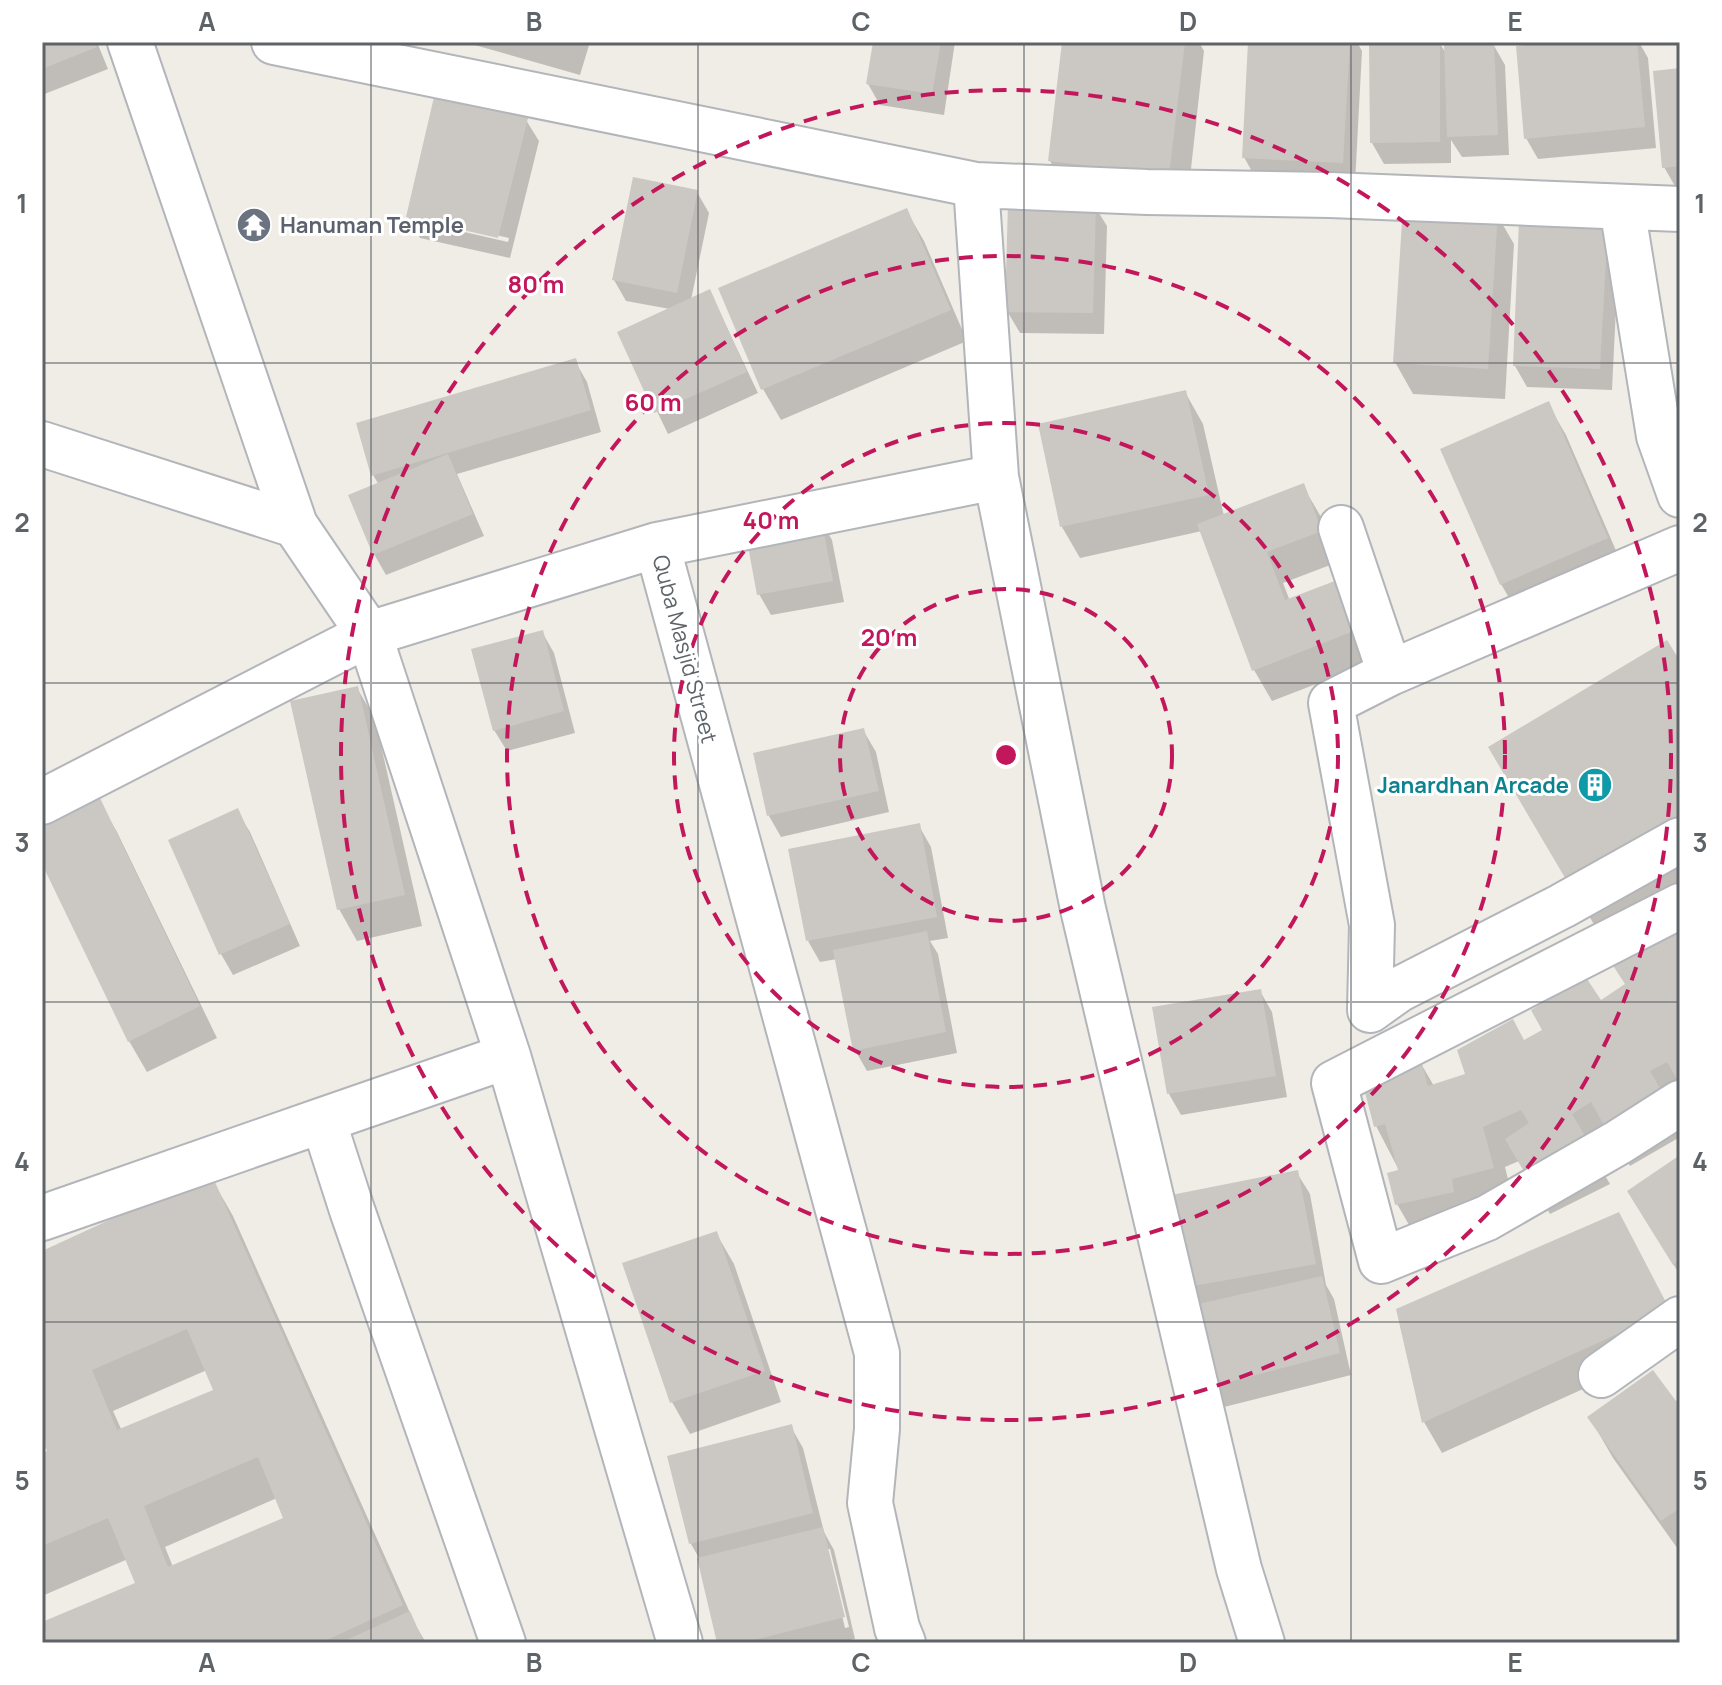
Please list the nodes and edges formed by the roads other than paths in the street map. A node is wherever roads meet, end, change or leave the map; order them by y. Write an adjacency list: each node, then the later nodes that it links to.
1 (130, 42): 9 (street)
2 (274, 42): 3 (street)
3 (976, 185): 4 (street); 7 (street)
4 (1622, 207): 5 (street); 8 (street)
5 (1680, 209)
6 (42, 444): 9 (street)
7 (996, 477): 11 (street); 27 (street)
8 (1680, 495)
9 (295, 525): 13 (street)
10 (1341, 528): 14 (street)
11 (657, 545): 13 (street, Quba Masjid Street); 26 (street, Quba Masjid Street)
12 (1680, 548): 14 (street)
13 (369, 634): 15 (street, Quba Masjid Street); 18 (street)
14 (1390, 673): 16 (street)
15 (42, 802)
16 (1680, 840)
17 (1680, 906): 19 (street)
18 (508, 1056): 20 (street); 25 (street)
19 (1680, 1103)
20 (323, 1120): 21 (street); 24 (street)
21 (42, 1218)
22 (1680, 1319): 23 (street)
23 (1601, 1375)
24 (503, 1643)
25 (680, 1643)
26 (903, 1643)
27 (1262, 1643)

